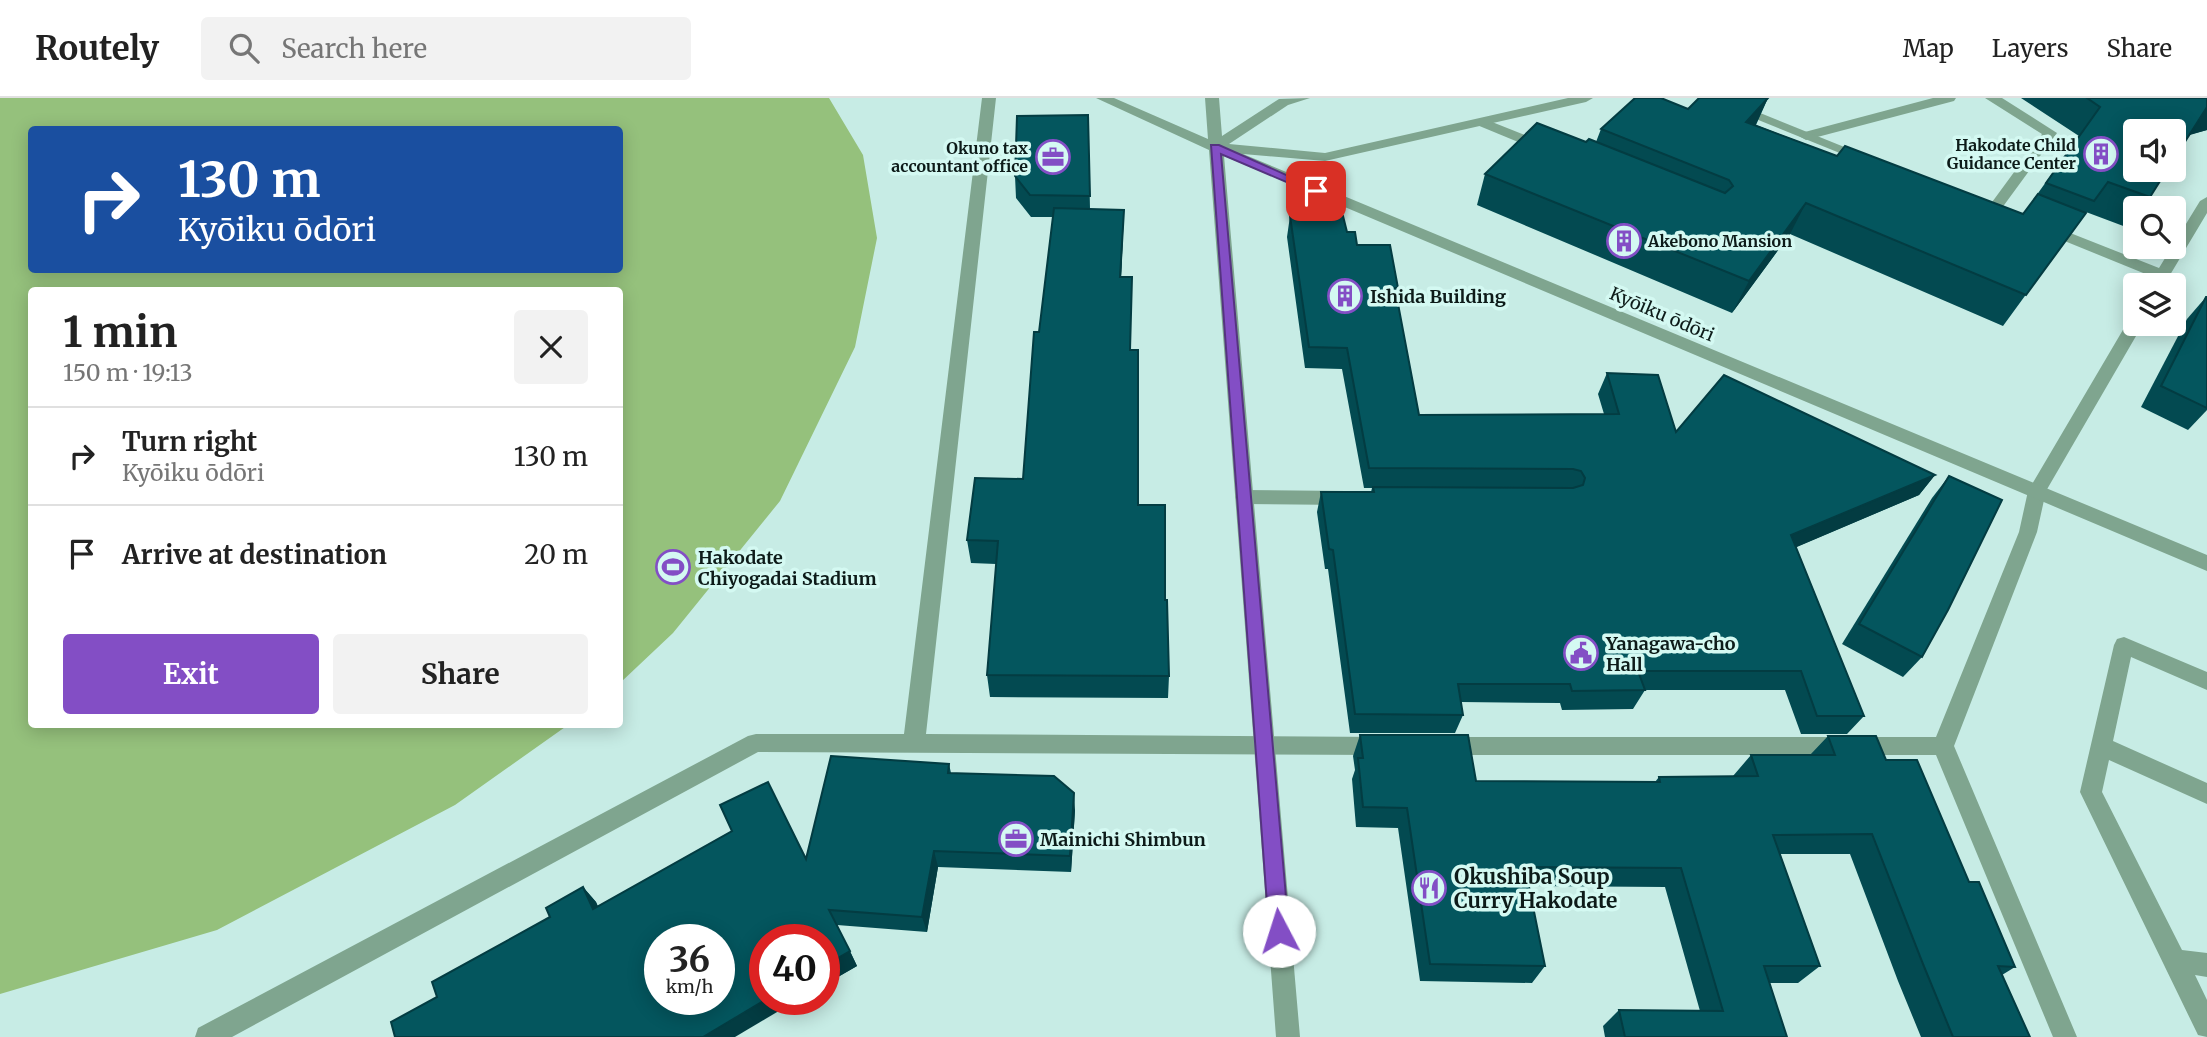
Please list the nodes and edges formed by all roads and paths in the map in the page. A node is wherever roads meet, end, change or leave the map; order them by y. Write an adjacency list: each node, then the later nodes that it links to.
1 (989, 98): 25 (street)
2 (1102, 98): 11 (street, Kyōiku ōdōri)
3 (1212, 98): 11 (street)
4 (1303, 98): 11 (street)
5 (1586, 98): 9 (street)
6 (1711, 98): 10 (street)
7 (1949, 98): 10 (street)
8 (1992, 98): 15 (street)
9 (1482, 122): 11 (street); 12 (street)
10 (1806, 136): 13 (street)
11 (1215, 147): 20 (street, Kyōiku ōdōri); 21 (street)
12 (1558, 153)
13 (1882, 165)
14 (2207, 201): 18 (street)
15 (1994, 209)
16 (2033, 224): 17 (street)
17 (2144, 273)
18 (2164, 273)
19 (2127, 336): 20 (street)
20 (2037, 491): 23 (street, Kyōiku ōdōri); 27 (street)
21 (1244, 497): 22 (street); 26 (street)
22 (1359, 498)
23 (2207, 563)
24 (2207, 681): 28 (street)
25 (914, 743): 26 (street); 33 (street)
26 (1264, 746): 27 (street); 34 (street)
27 (1943, 746): 35 (street)
28 (2101, 746): 29 (street); 30 (street)
29 (2207, 794)
30 (2173, 961): 31 (street); 32 (street)
31 (2207, 965)
32 (2207, 1026)
33 (207, 1037)
34 (1288, 1037)
35 (2065, 1037)

